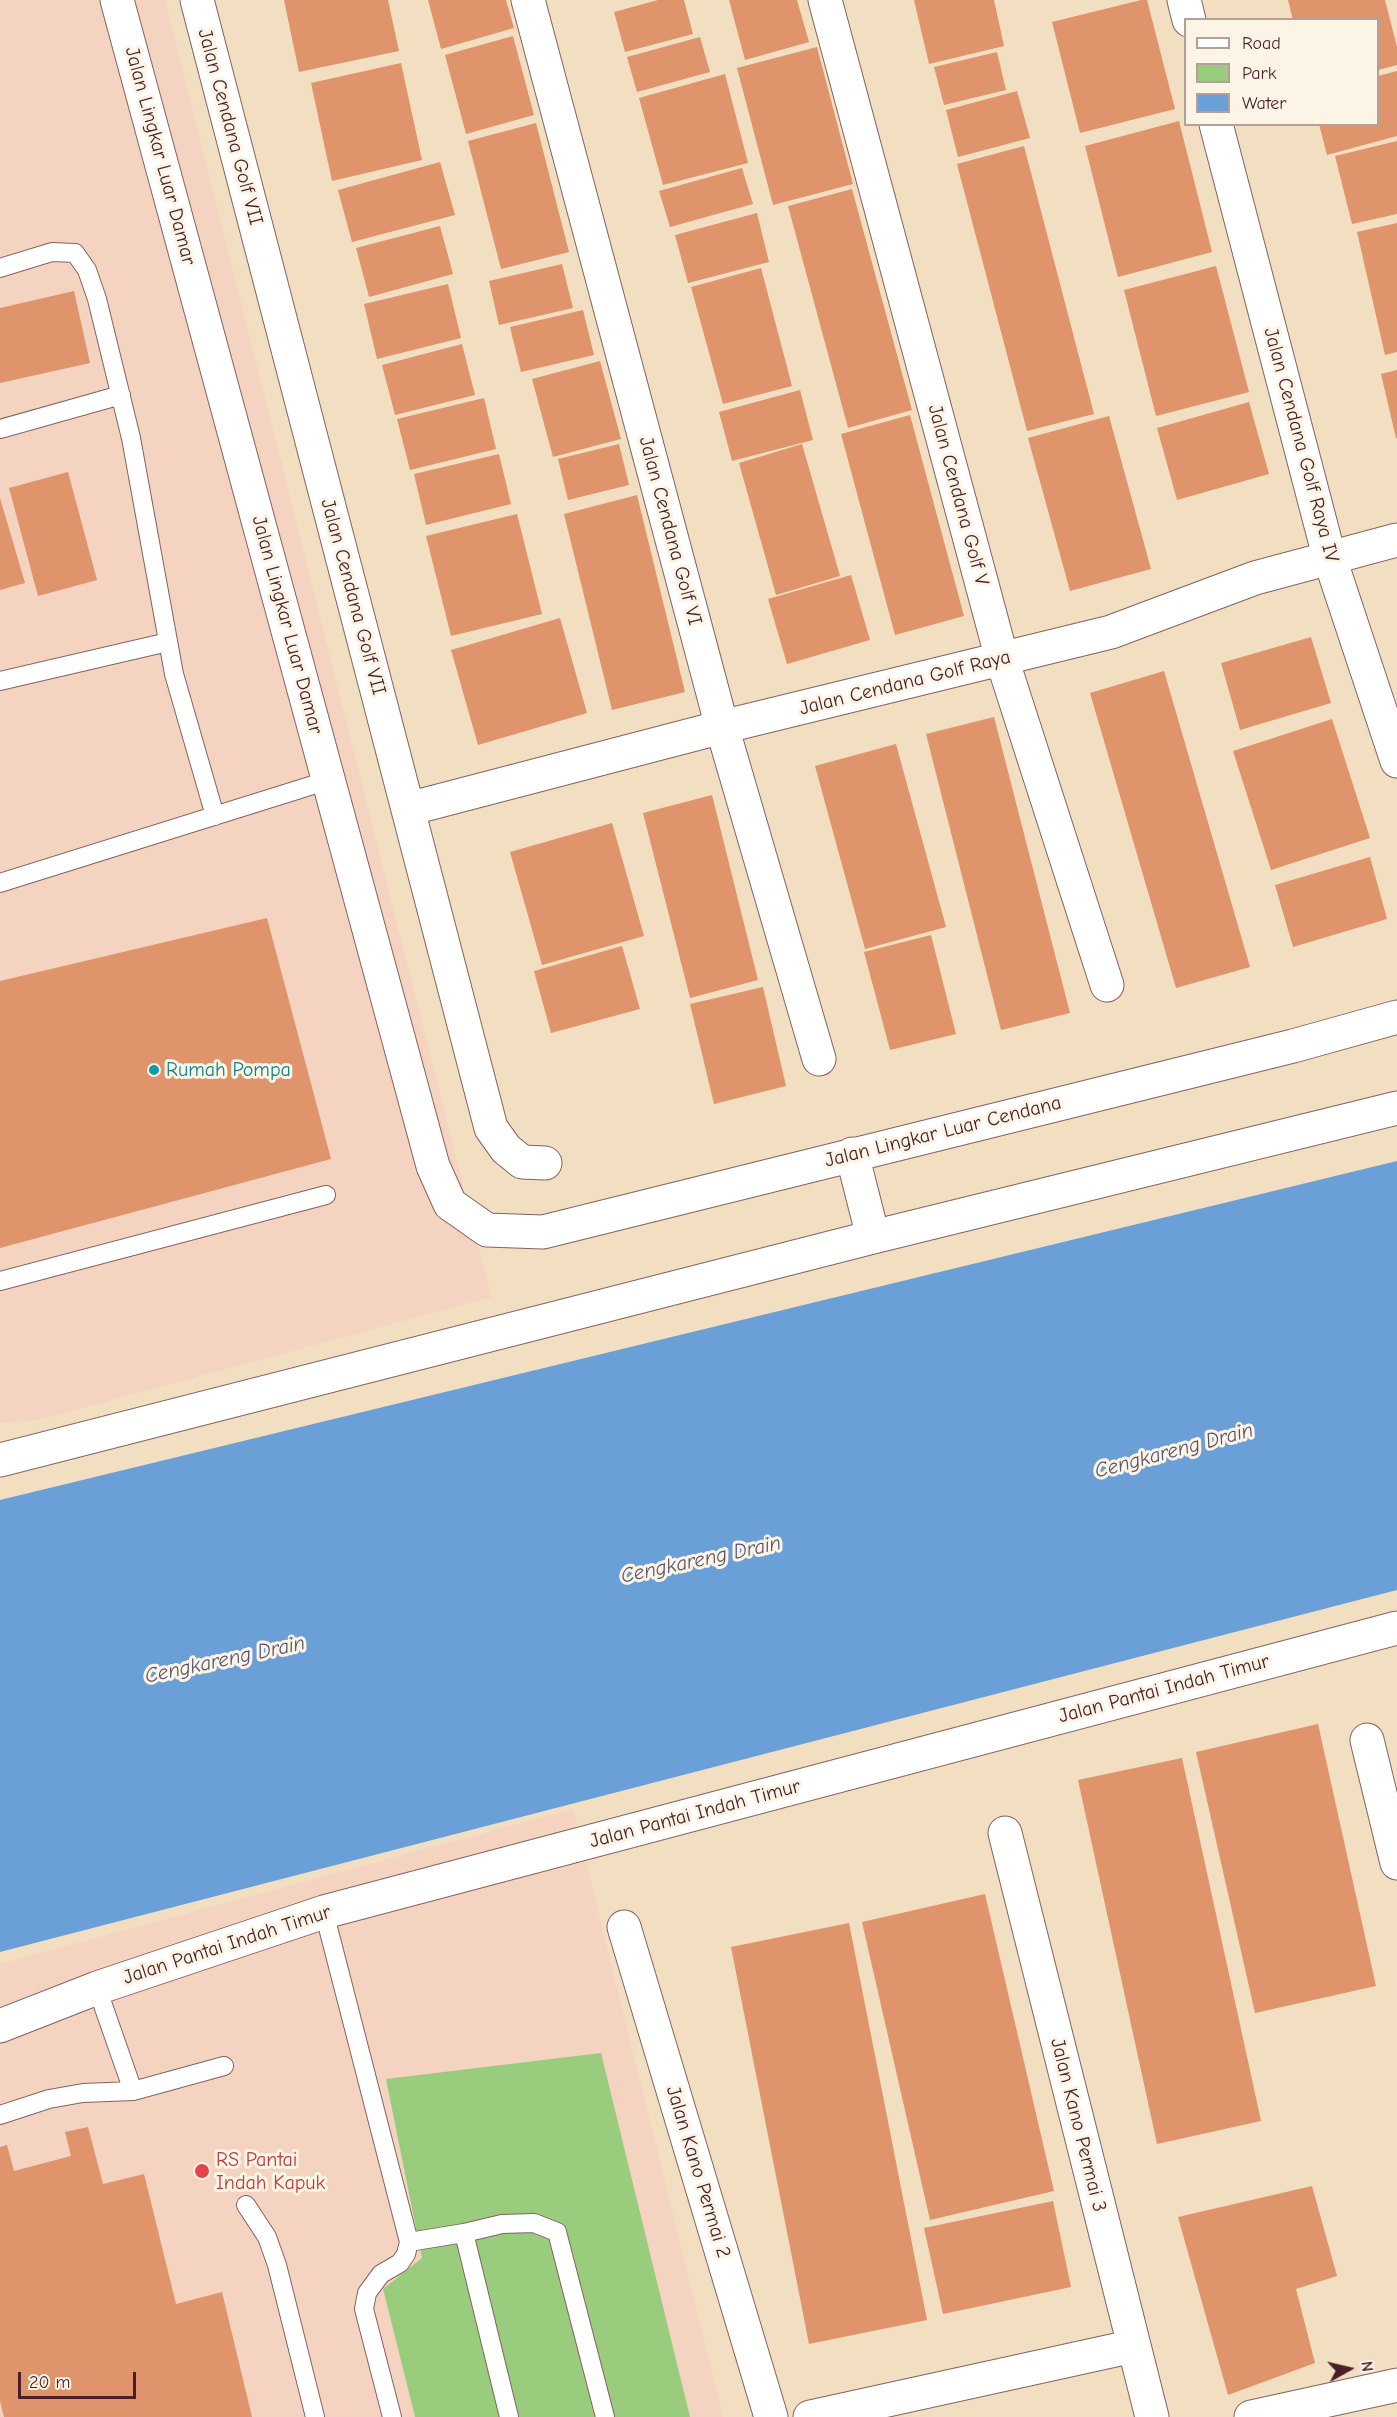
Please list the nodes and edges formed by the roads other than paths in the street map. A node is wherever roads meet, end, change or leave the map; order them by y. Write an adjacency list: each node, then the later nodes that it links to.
1 (117, 0): 18 (street, Jalan Lingkar Luar Damar)
2 (197, 0): 19 (street, Jalan Cendana Golf VII)
3 (528, 0): 16 (street, Jalan Cendana Golf VI)
4 (825, 0): 14 (street, Jalan Cendana Golf V)
5 (1184, 0): 6 (street)
6 (1188, 18)
7 (1217, 126): 12 (street, Jalan Cendana Golf Raya IV)
8 (0, 268): 9 (lane)
9 (121, 395): 10 (lane); 13 (lane)
10 (0, 429)
11 (1397, 540): 12 (street, Jalan Cendana Golf Raya)
12 (1329, 556): 14 (street, Jalan Cendana Golf Raya); 17 (street, Jalan Cendana Golf Raya IV)
13 (168, 642): 15 (lane); 20 (lane)
14 (1002, 659): 16 (street, Jalan Cendana Golf Raya); 22 (street, Jalan Cendana Golf V)
15 (0, 681)
16 (722, 727): 19 (street, Jalan Cendana Golf Raya); 24 (street, Jalan Cendana Golf VI)
17 (1397, 761)
18 (328, 780): 20 (lane); 29 (street, Jalan Lingkar Luar Damar)
19 (408, 809): 27 (street, Jalan Cendana Golf VII)
20 (215, 816): 21 (lane)
21 (0, 883)
22 (1107, 985)
23 (1397, 1017): 26 (street, Jalan Lingkar Luar Cendana)
24 (819, 1059)
25 (1397, 1107): 30 (street)
26 (852, 1154): 29 (street, Jalan Lingkar Luar Cendana); 30 (street)
27 (545, 1163)
28 (327, 1195): 31 (lane)
29 (487, 1230)
30 (873, 1237): 32 (street)
31 (0, 1281)
32 (0, 1460)
33 (1397, 1628): 37 (street, Jalan Pantai Indah Timur)
34 (1367, 1740): 36 (street)
35 (1005, 1833): 47 (street, Jalan Kano Permai 3)
36 (1397, 1863)
37 (324, 1912): 39 (street, Jalan Pantai Indah Timur); 46 (lane)
38 (624, 1927): 53 (street, Jalan Kano Permai 2)
39 (97, 1988): 40 (street, Jalan Pantai Indah Timur); 42 (lane)
40 (0, 2026)
41 (224, 2066): 42 (lane)
42 (133, 2091): 43 (lane)
43 (0, 2115)
44 (246, 2205): 49 (lane)
45 (464, 2233): 46 (lane); 51 (lane); 52 (lane)
46 (409, 2242): 50 (lane)
47 (1134, 2346): 54 (street); 55 (street, Jalan Kano Permai 3)
48 (1397, 2385): 56 (street)
49 (315, 2417)
50 (392, 2417)
51 (509, 2417)
52 (605, 2417)
53 (771, 2417)
54 (810, 2417)
55 (1152, 2417)
56 (1251, 2417)

